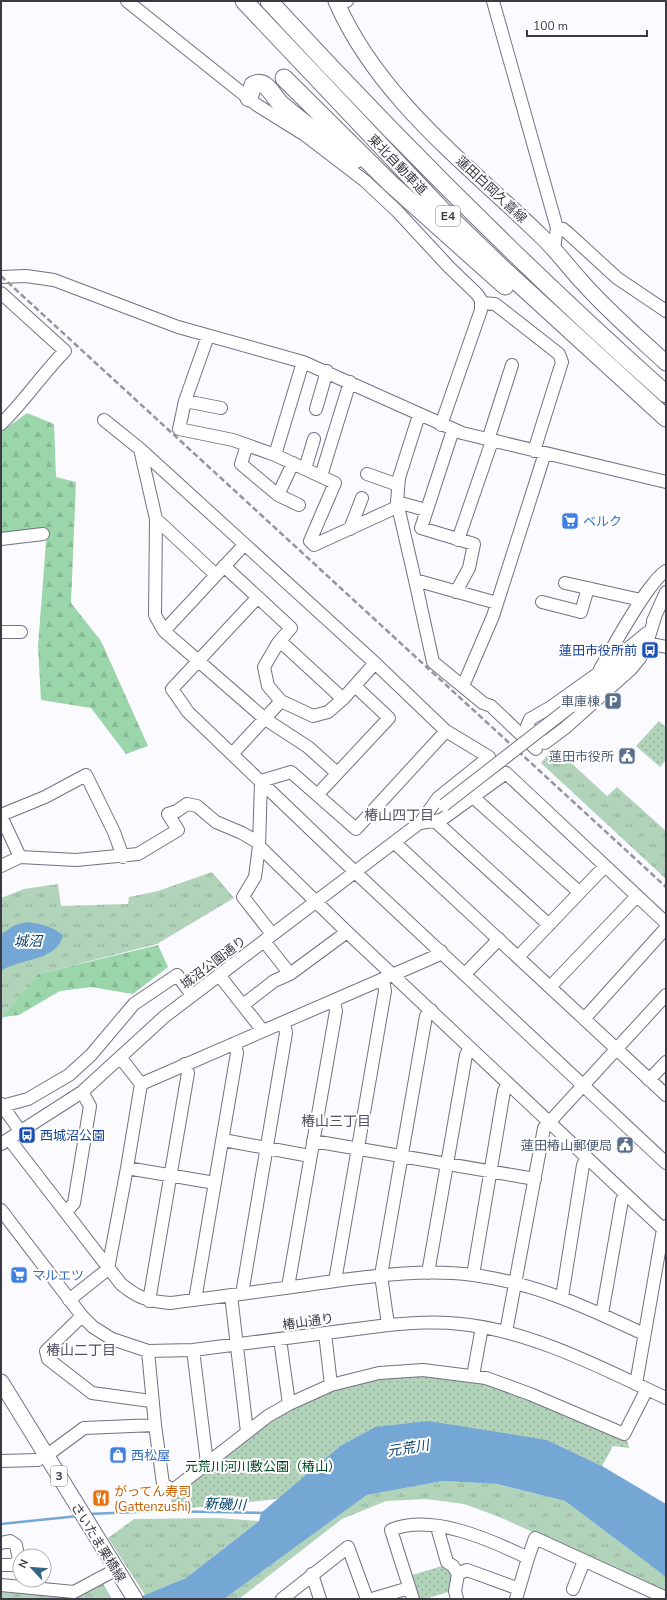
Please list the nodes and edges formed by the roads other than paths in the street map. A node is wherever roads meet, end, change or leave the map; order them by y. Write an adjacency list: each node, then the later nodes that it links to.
1 (127, 1): 7 (street)
2 (244, 1): 19 (highway, 東北自動車道 / E4)
3 (269, 1): 22 (highway, 東北自動車道 / E4)
4 (493, 1): 9 (street)
5 (340, 2): 10 (main road, 蓮田白岡久喜線)
6 (284, 78): 8 (highway)
7 (249, 98): 8 (highway); 13 (street)
8 (391, 184): 19 (highway)
9 (557, 228): 10 (street); 14 (street)
10 (554, 249): 17 (main road, 蓮田白岡久喜線)
11 (1, 277): 15 (street)
12 (1, 293): 29 (street)
13 (481, 303): 30 (street); 36 (street)
14 (666, 311)
15 (208, 336): 16 (street); 23 (street)
16 (303, 362): 20 (street); 37 (street)
17 (666, 362)
18 (512, 364): 33 (street)
19 (612, 370): 27 (highway, 東北自動車道 / E4)
20 (327, 371): 21 (street); 25 (street)
21 (350, 382): 26 (street); 41 (street)
22 (666, 394)
23 (185, 402): 24 (street); 34 (street)
24 (221, 408)
25 (316, 409)
26 (419, 415): 30 (street); 43 (street)
27 (666, 418)
28 (104, 420): 35 (street)
29 (1, 424)
30 (441, 424): 31 (street)
31 (453, 430): 33 (street); 48 (street)
32 (314, 439): 39 (street)
33 (490, 441): 36 (street); 53 (street)
34 (247, 445): 37 (street); 44 (street)
35 (140, 449): 49 (street); 54 (street)
36 (539, 452): 42 (street); 65 (street)
37 (274, 455): 38 (street)
38 (293, 463): 39 (street); 44 (street)
39 (305, 469): 41 (street)
40 (367, 474): 43 (street)
41 (321, 476): 50 (street)
42 (666, 482)
43 (398, 484): 47 (street)
44 (278, 495): 46 (street)
45 (362, 498): 50 (street)
46 (299, 505)
47 (397, 505): 48 (street); 50 (street); 57 (street)
48 (426, 510): 53 (street)
49 (156, 519): 55 (street); 66 (street)
50 (350, 529)
51 (43, 534): 52 (street)
52 (1, 539)
53 (458, 540): 60 (street)
54 (244, 544): 55 (street); 73 (street)
55 (220, 570): 62 (street); 66 (street)
56 (666, 571): 63 (street)
57 (415, 580): 60 (street); 76 (street)
58 (565, 583): 59 (street)
59 (588, 588): 63 (street); 64 (street)
60 (456, 592): 65 (street)
61 (666, 592): 69 (street)
62 (257, 598): 70 (street); 72 (street)
63 (641, 600): 74 (street)
64 (542, 602)
65 (497, 603): 76 (street)
66 (164, 631): 72 (street)
67 (1, 632): 68 (street)
68 (22, 632)
69 (647, 638): 71 (street); 74 (street); 74 (street); 89 (street, 城沼公園通り, bridge)
70 (280, 641): 77 (street); 78 (street)
71 (666, 646)
72 (197, 661): 79 (street); 82 (street)
73 (375, 664): 75 (street); 80 (street)
74 (596, 675)
75 (355, 686): 77 (street); 83 (street)
76 (463, 686): 81 (street)
77 (343, 699): 78 (street)
78 (281, 701): 79 (street)
79 (266, 719): 82 (street); 83 (street)
80 (446, 731): 85 (street); 89 (street)
81 (536, 749)
82 (233, 753): 84 (street)
83 (337, 773): 85 (street)
84 (262, 781): 85 (street); 91 (street); 96 (street)
85 (318, 794)
86 (474, 797): 88 (street); 95 (street); 97 (street)
87 (1, 815): 92 (street); 93 (street)
88 (435, 821): 89 (street); 101 (street)
89 (420, 823): 90 (street, 城沼公園通り)
90 (395, 843): 96 (street, 城沼公園通り); 105 (street)
91 (259, 844): 93 (street); 99 (street); 104 (street)
92 (20, 857): 93 (street); 94 (street)
93 (123, 857)
94 (1, 866)
95 (605, 866): 97 (street); 98 (street)
96 (356, 872): 99 (street, 城沼公園通り); 106 (street)
97 (579, 892): 101 (street)
98 (637, 896): 100 (street); 112 (street)
99 (316, 902): 103 (street); 104 (street, 城沼公園通り)
100 (666, 923)
101 (549, 925): 107 (street)
102 (666, 928): 118 (street)
103 (347, 932): 108 (street); 111 (street)
104 (268, 938): 108 (street); 110 (street, 城沼公園通り)
105 (499, 939): 107 (street); 109 (street)
106 (440, 951): 109 (street); 111 (street)
107 (518, 957): 112 (street)
108 (290, 974): 116 (street)
109 (465, 974): 130 (street)
110 (219, 975): 113 (street, 城沼公園通り); 116 (street)
111 (388, 978): 115 (street); 117 (street); 140 (street)
112 (550, 987): 118 (street)
113 (192, 995): 124 (street, 城沼公園通り); 133 (street)
114 (666, 995): 123 (street)
115 (334, 1001): 119 (street); 137 (street)
116 (243, 1005): 120 (street)
117 (431, 1010): 122 (street); 142 (street)
118 (584, 1019): 123 (street)
119 (284, 1022): 120 (street); 139 (street)
120 (263, 1031): 121 (street)
121 (235, 1043): 126 (street); 136 (street)
122 (470, 1048): 129 (street); 145 (street)
123 (616, 1048): 127 (street); 130 (street)
124 (120, 1057): 128 (street); 131 (street, 城沼公園通り)
125 (666, 1062): 127 (street)
126 (185, 1064): 128 (street); 148 (street)
127 (650, 1080): 132 (street)
128 (140, 1084): 146 (street)
129 (508, 1084): 134 (street); 147 (street)
130 (583, 1085): 134 (street); 144 (street)
131 (82, 1092): 135 (street, 城沼公園通り); 153 (street)
132 (666, 1096)
133 (2, 1105): 135 (street)
134 (549, 1121): 143 (street); 149 (street)
135 (21, 1132): 138 (street, 城沼公園通り)
136 (223, 1140): 139 (street); 150 (street)
137 (313, 1141): 140 (street); 141 (street)
138 (5, 1142): 153 (street)
139 (266, 1148): 141 (street); 162 (street)
140 (358, 1149): 142 (street); 159 (street)
141 (310, 1156): 161 (street)
142 (402, 1157): 145 (street); 157 (street)
143 (588, 1158): 151 (street); 163 (street)
144 (666, 1163)
145 (446, 1164): 147 (street); 156 (street)
146 (127, 1168): 148 (street); 155 (street)
147 (490, 1172): 149 (street); 158 (street)
148 (170, 1175): 150 (street); 166 (street)
149 (535, 1180): 160 (street)
150 (215, 1183): 165 (street)
151 (626, 1195): 154 (street); 167 (street)
152 (1, 1210): 164 (street, 椿山通り)
153 (66, 1212): 155 (street)
154 (665, 1229): 173 (street)
155 (108, 1269): 164 (street); 166 (street)
156 (428, 1273): 157 (street); 158 (street)
157 (381, 1275): 159 (street); 169 (street)
158 (473, 1275): 160 (street)
159 (335, 1281): 161 (street)
160 (516, 1284): 163 (street); 171 (street)
161 (288, 1287): 162 (street)
162 (236, 1294): 165 (street); 175 (street)
163 (562, 1297): 167 (street)
164 (70, 1300): 168 (street, 椿山通り)
165 (195, 1300): 166 (street)
166 (149, 1301)
167 (602, 1314): 173 (street)
168 (82, 1316): 177 (street, 椿山通り); 184 (street)
169 (388, 1325): 170 (street, 椿山通り); 172 (street, 椿山通り)
170 (482, 1327): 171 (street, 椿山通り); 178 (street)
171 (506, 1332): 181 (street, 椿山通り)
172 (325, 1333): 174 (street, 椿山通り); 180 (street)
173 (644, 1334): 181 (street)
174 (280, 1339): 175 (street, 椿山通り); 185 (street)
175 (236, 1345): 176 (street, 椿山通り); 187 (street)
176 (193, 1350): 177 (street, 椿山通り); 190 (street)
177 (148, 1351): 184 (street)
178 (473, 1376): 180 (street); 181 (street)
179 (1, 1382): 188 (main road, さいたま栗橋線 / 3)
180 (331, 1385): 185 (street)
181 (641, 1387): 182 (street, 椿山通り)
182 (666, 1398)
183 (1, 1400): 188 (main road, さいたま栗橋線 / 3)
184 (151, 1401): 186 (street)
185 (289, 1404): 187 (street)
186 (155, 1425): 188 (street); 190 (street)
187 (247, 1432): 190 (street)
188 (42, 1458): 189 (street); 196 (main road, さいたま栗橋線 / 3)
189 (1, 1461)
190 (207, 1463)
191 (437, 1527): 193 (street); 198 (street); 201 (street)
192 (1, 1542): 195 (street)
193 (528, 1558): 194 (street); 203 (street)
194 (584, 1561): 200 (street); 202 (street)
195 (1, 1565)
196 (115, 1574): 199 (street); 205 (main road, さいたま栗橋線 / 3); 206 (main road, さいたま栗橋線 / 3)
197 (312, 1574): 207 (street); 208 (street); 209 (street)
198 (458, 1574): 203 (street); 211 (street)
199 (1, 1585)
200 (573, 1589)
201 (411, 1593): 210 (street)
202 (644, 1594): 204 (street)
203 (520, 1595)
204 (666, 1598)
205 (126, 1599)
206 (135, 1599)
207 (282, 1599)
208 (320, 1599)
209 (367, 1599)
210 (372, 1599)
211 (456, 1599)

